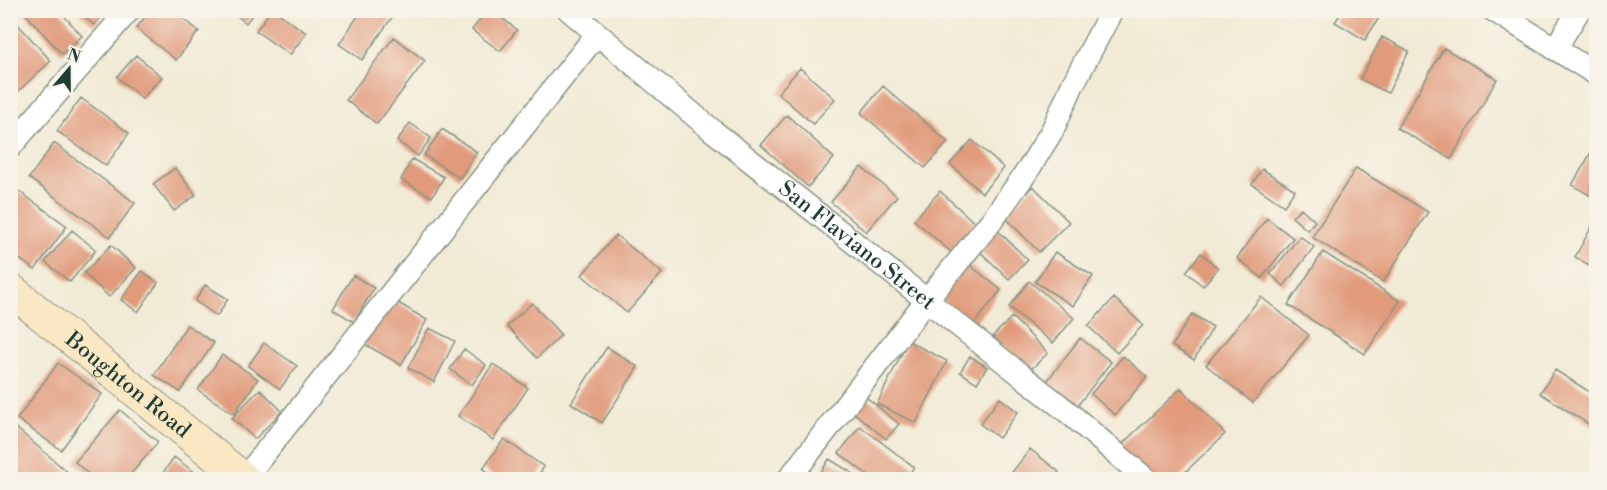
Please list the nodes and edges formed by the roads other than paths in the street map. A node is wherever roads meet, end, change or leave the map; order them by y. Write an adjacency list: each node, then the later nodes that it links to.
1 (129, 10): 9 (street)
2 (569, 10): 6 (street, San Flaviano Street)
3 (1112, 10): 11 (street)
4 (1493, 10): 7 (street)
5 (1579, 10): 7 (street)
6 (597, 34): 11 (street, San Flaviano Street); 12 (street)
7 (1555, 49): 8 (street)
8 (1596, 74)
9 (10, 147)
10 (10, 290): 12 (main road, Boughton Road)
11 (926, 301): 13 (street); 14 (street, San Flaviano Street)
12 (245, 479)
13 (788, 480)
14 (1147, 480)

